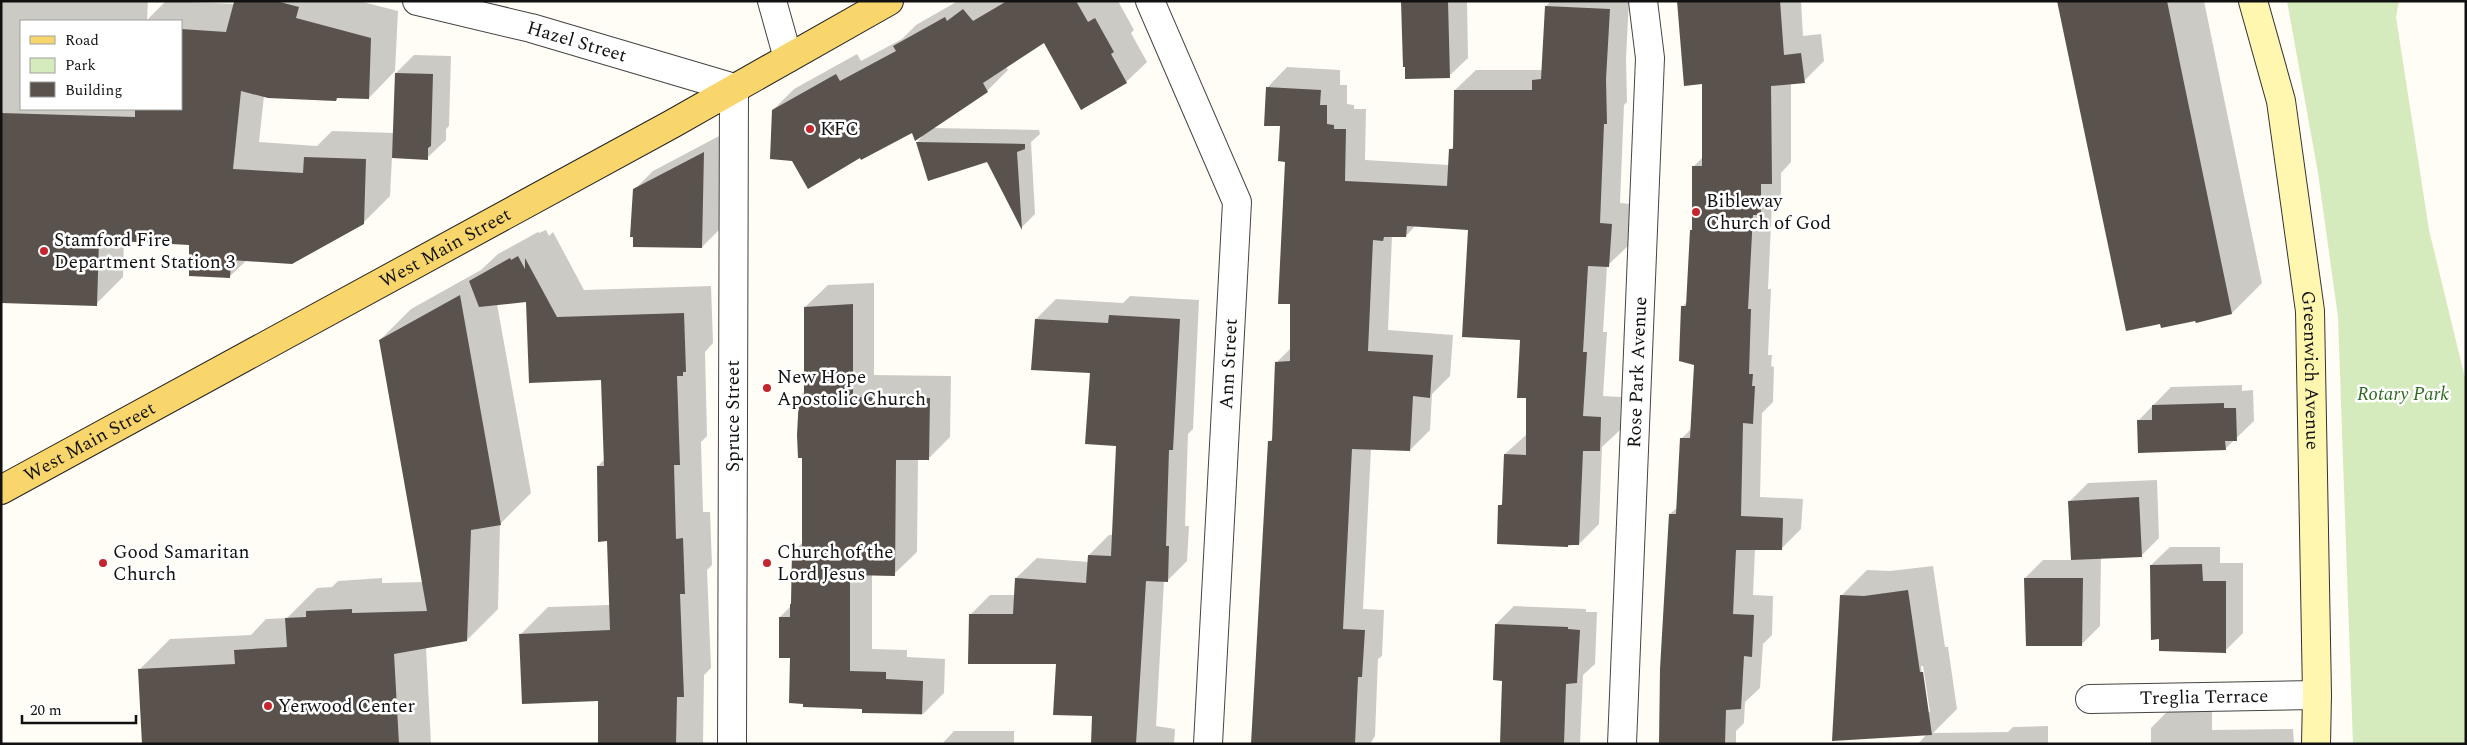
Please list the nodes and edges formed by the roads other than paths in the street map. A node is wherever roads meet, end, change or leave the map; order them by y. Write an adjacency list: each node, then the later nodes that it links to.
1 (417, 1): 8 (street, Hazel Street)
2 (772, 1): 7 (street)
3 (889, 1): 7 (main road, West Main Street)
4 (1150, 1): 13 (street, Ann Street)
5 (1644, 1): 14 (street, Rose Park Avenue)
6 (2253, 1): 10 (main road, Greenwich Avenue)
7 (788, 58): 8 (main road, West Main Street)
8 (734, 88): 9 (main road, West Main Street); 12 (street, Spruce Street)
9 (1, 490)
10 (2317, 695): 11 (street, Treglia Terrace); 15 (main road, Greenwich Avenue)
11 (2090, 699)
12 (732, 744)
13 (1208, 744)
14 (1622, 744)
15 (2316, 744)

